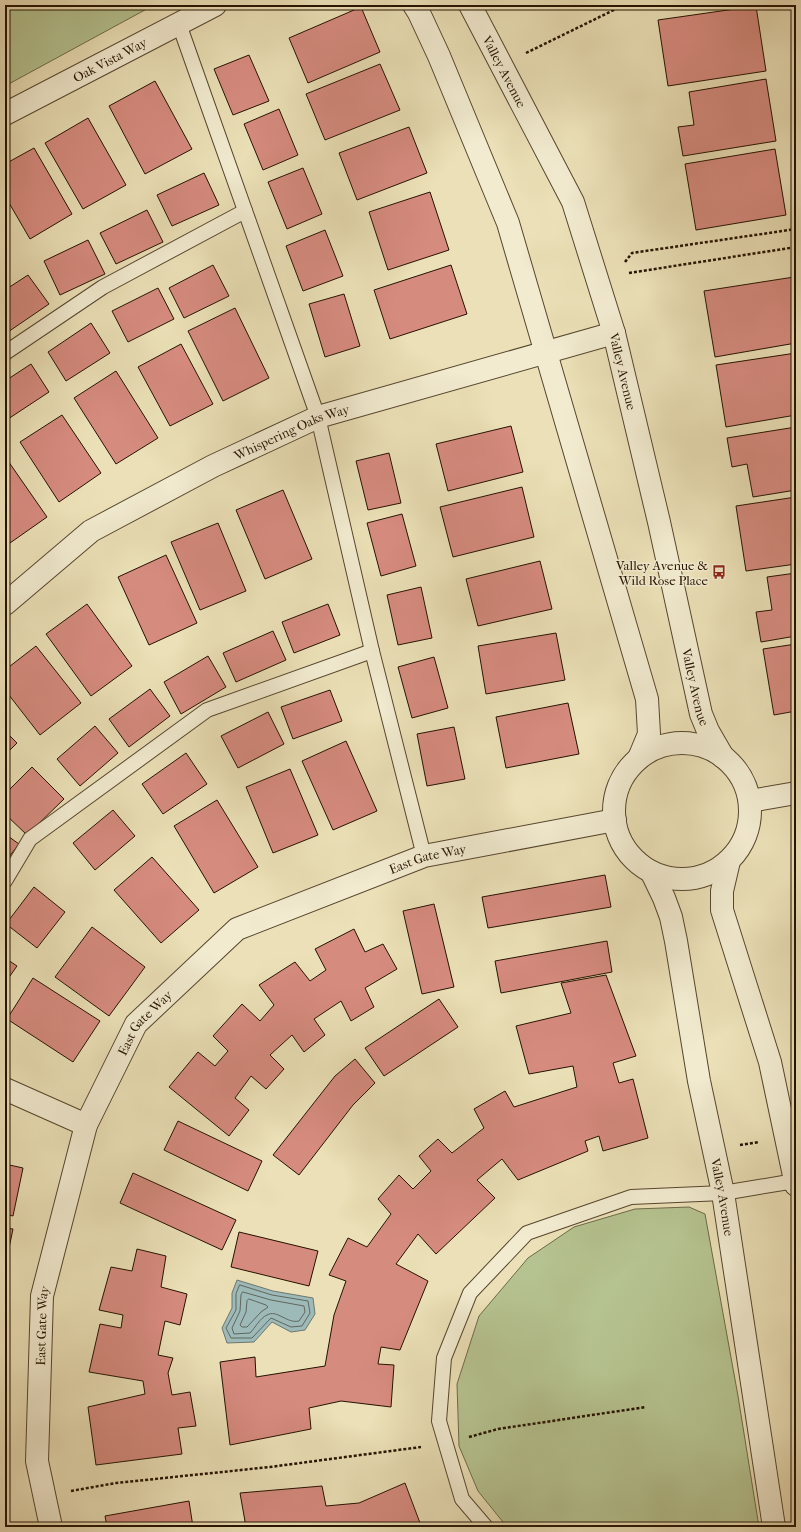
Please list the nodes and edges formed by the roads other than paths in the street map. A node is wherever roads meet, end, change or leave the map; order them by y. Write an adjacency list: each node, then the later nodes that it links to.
1 (215, 5): 4 (street, Oak Vista Way)
2 (414, 5): 8 (street)
3 (470, 5): 7 (street, Valley Avenue)
4 (179, 24): 5 (street, Oak Vista Way); 6 (lane)
5 (5, 114)
6 (245, 211): 9 (lane); 10 (lane)
7 (614, 333): 8 (street, Whispering Oaks Way); 13 (street, Valley Avenue)
8 (546, 352): 10 (street, Whispering Oaks Way); 14 (street)
9 (5, 353)
10 (318, 417): 11 (street, Whispering Oaks Way); 12 (lane)
11 (5, 604)
12 (372, 651): 18 (lane); 21 (lane)
13 (723, 757): 14 (street); 16 (street)
14 (639, 758): 17 (street)
15 (796, 793): 16 (street)
16 (750, 801): 19 (street)
17 (614, 820): 18 (street, East Gate Way); 20 (street)
18 (424, 856): 23 (street, East Gate Way)
19 (729, 862): 20 (street); 24 (street)
20 (652, 873): 25 (street, Valley Avenue)
21 (5, 881)
22 (5, 1089): 23 (street)
23 (86, 1125): 26 (street, East Gate Way)
24 (796, 1183): 25 (lane)
25 (723, 1192): 27 (lane); 28 (street, Valley Avenue)
26 (51, 1527)
27 (486, 1527)
28 (774, 1527)

